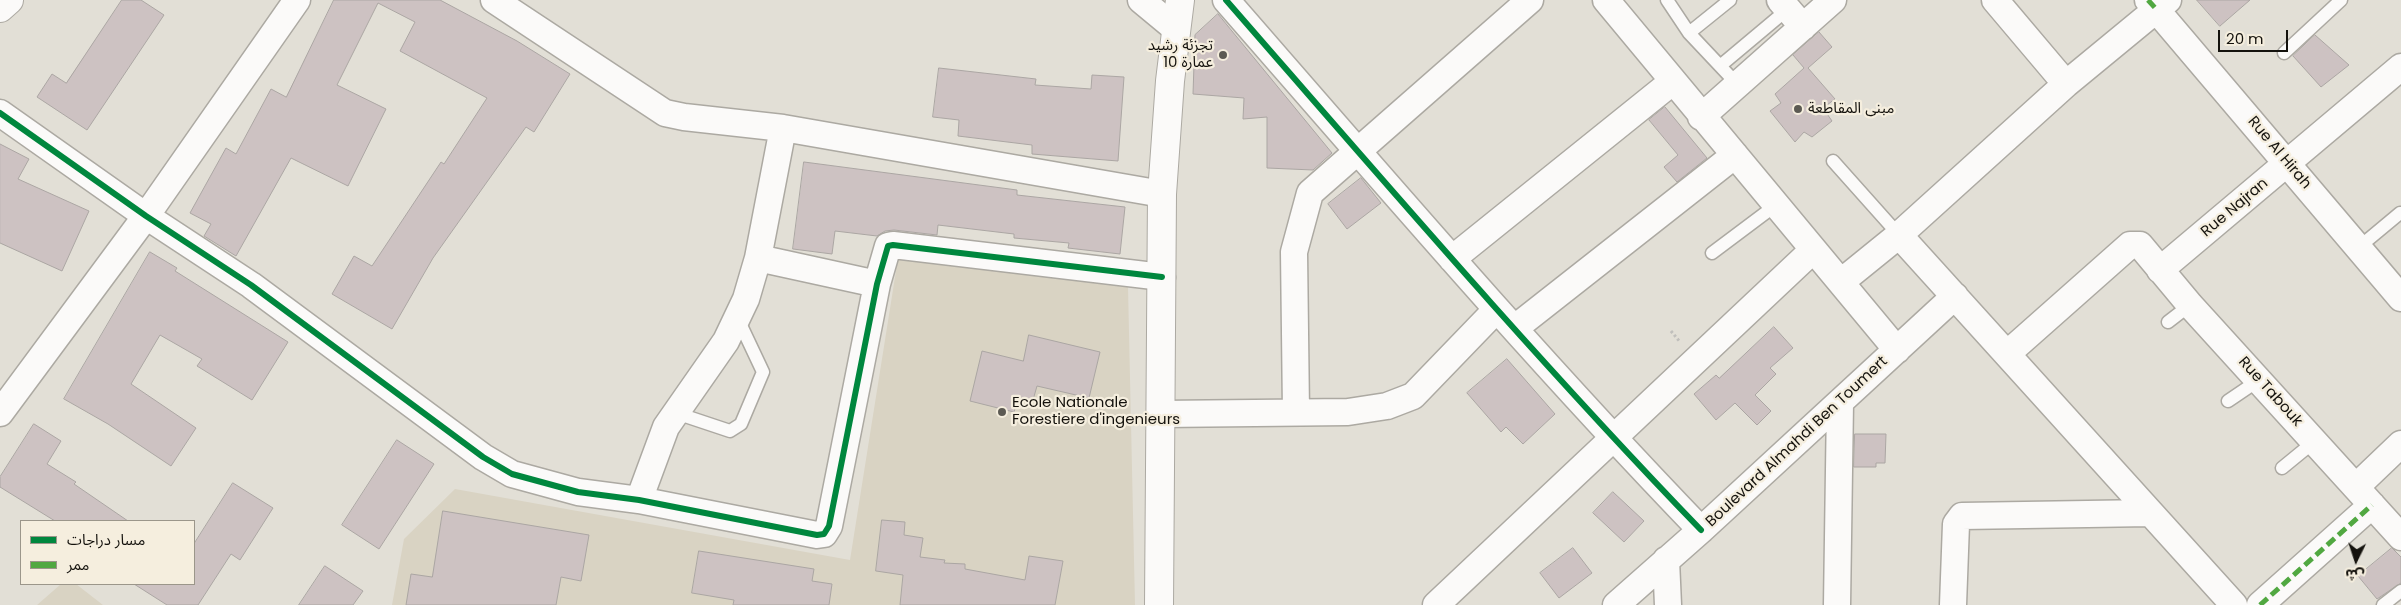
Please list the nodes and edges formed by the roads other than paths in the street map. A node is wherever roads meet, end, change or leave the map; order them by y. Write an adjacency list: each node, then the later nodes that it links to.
1 (9, 0): 15 (street)
2 (297, 0): 35 (street)
3 (494, 0): 27 (street)
4 (1141, 0): 17 (street)
5 (1180, 0): 17 (street)
6 (1226, 0): 28 (street)
7 (1530, 0): 28 (street)
8 (1606, 0): 22 (street)
9 (1667, 0): 18 (lane)
10 (1730, 0): 18 (lane)
11 (1834, 0): 16 (street)
12 (1995, 0): 23 (street)
13 (2341, 0): 19 (lane)
14 (2158, 3): 23 (street); 31 (street, Rue Al Hirah)
15 (0, 8)
16 (1791, 12): 20 (lane); 24 (street)
17 (1176, 29): 32 (street)
18 (1690, 33): 20 (lane)
19 (2284, 53)
20 (1720, 66): 24 (lane)
21 (2401, 67): 31 (street, Rue Najran)
22 (1672, 82): 26 (street); 41 (street)
23 (2066, 84): 36 (street)
24 (1738, 85): 26 (street)
25 (0, 113): 35 (street)
26 (1701, 118): 29 (street)
27 (783, 128): 32 (street); 40 (street)
28 (1358, 151): 41 (street); 58 (street)
29 (1735, 155): 33 (street); 52 (street)
30 (1833, 161): 36 (lane)
31 (2288, 163): 37 (street, Rue Al Hirah); 42 (street, Rue Najran)
32 (1162, 194): 43 (street)
33 (1776, 205): 38 (street); 39 (lane)
34 (2400, 213): 37 (lane)
35 (146, 216): 60 (street); 67 (street)
36 (1900, 234): 44 (street); 46 (street)
37 (2358, 248): 47 (street, Rue Al Hirah)
38 (1814, 250): 44 (street); 62 (street)
39 (1712, 253)
40 (758, 258): 45 (street); 50 (street)
41 (1452, 259): 49 (street)
42 (2160, 270): 48 (street, Rue Tabouk); 54 (street, Rue Tabouk)
43 (1162, 277): 45 (street); 61 (street)
44 (1841, 282): 53 (street)
45 (877, 284): 67 (street)
46 (1955, 296): 53 (street, Boulevard Almahdi Ben Toumert); 54 (street)
47 (2401, 298)
48 (2190, 305): 51 (lane); 55 (street, Rue Tabouk)
49 (1496, 310): 52 (street); 58 (street)
50 (738, 318): 59 (street); 59 (lane)
51 (2168, 322)
52 (1515, 328): 62 (street)
53 (1897, 350): 57 (street, Boulevard Almahdi Ben Toumert)
54 (2008, 353): 68 (street)
55 (2259, 380): 56 (lane); 63 (street, Rue Tabouk)
56 (2228, 401)
57 (1840, 403): 69 (street, Boulevard Almahdi Ben Toumert); 77 (street)
58 (1296, 412): 61 (street)
59 (676, 413): 67 (street)
60 (0, 414)
61 (1161, 414): 73 (street)
62 (1613, 439): 69 (street); 74 (street)
63 (2315, 441): 65 (lane); 66 (street, Rue Tabouk)
64 (2401, 444): 66 (street)
65 (2282, 468)
66 (2364, 495): 70 (street, Rue Tabouk); 80 (street)
67 (639, 500)
68 (2150, 513): 78 (street); 79 (street)
69 (1701, 530): 71 (street, Boulevard Almahdi Ben Toumert)
70 (2401, 537)
71 (1666, 560): 75 (street, Boulevard Almahdi Ben Toumert); 76 (street)
72 (2401, 591): 81 (lane)
73 (1159, 605)
74 (1436, 605)
75 (1616, 605)
76 (1668, 605)
77 (1837, 605)
78 (1953, 605)
79 (2234, 605)
80 (2260, 605)
81 (2383, 605)

